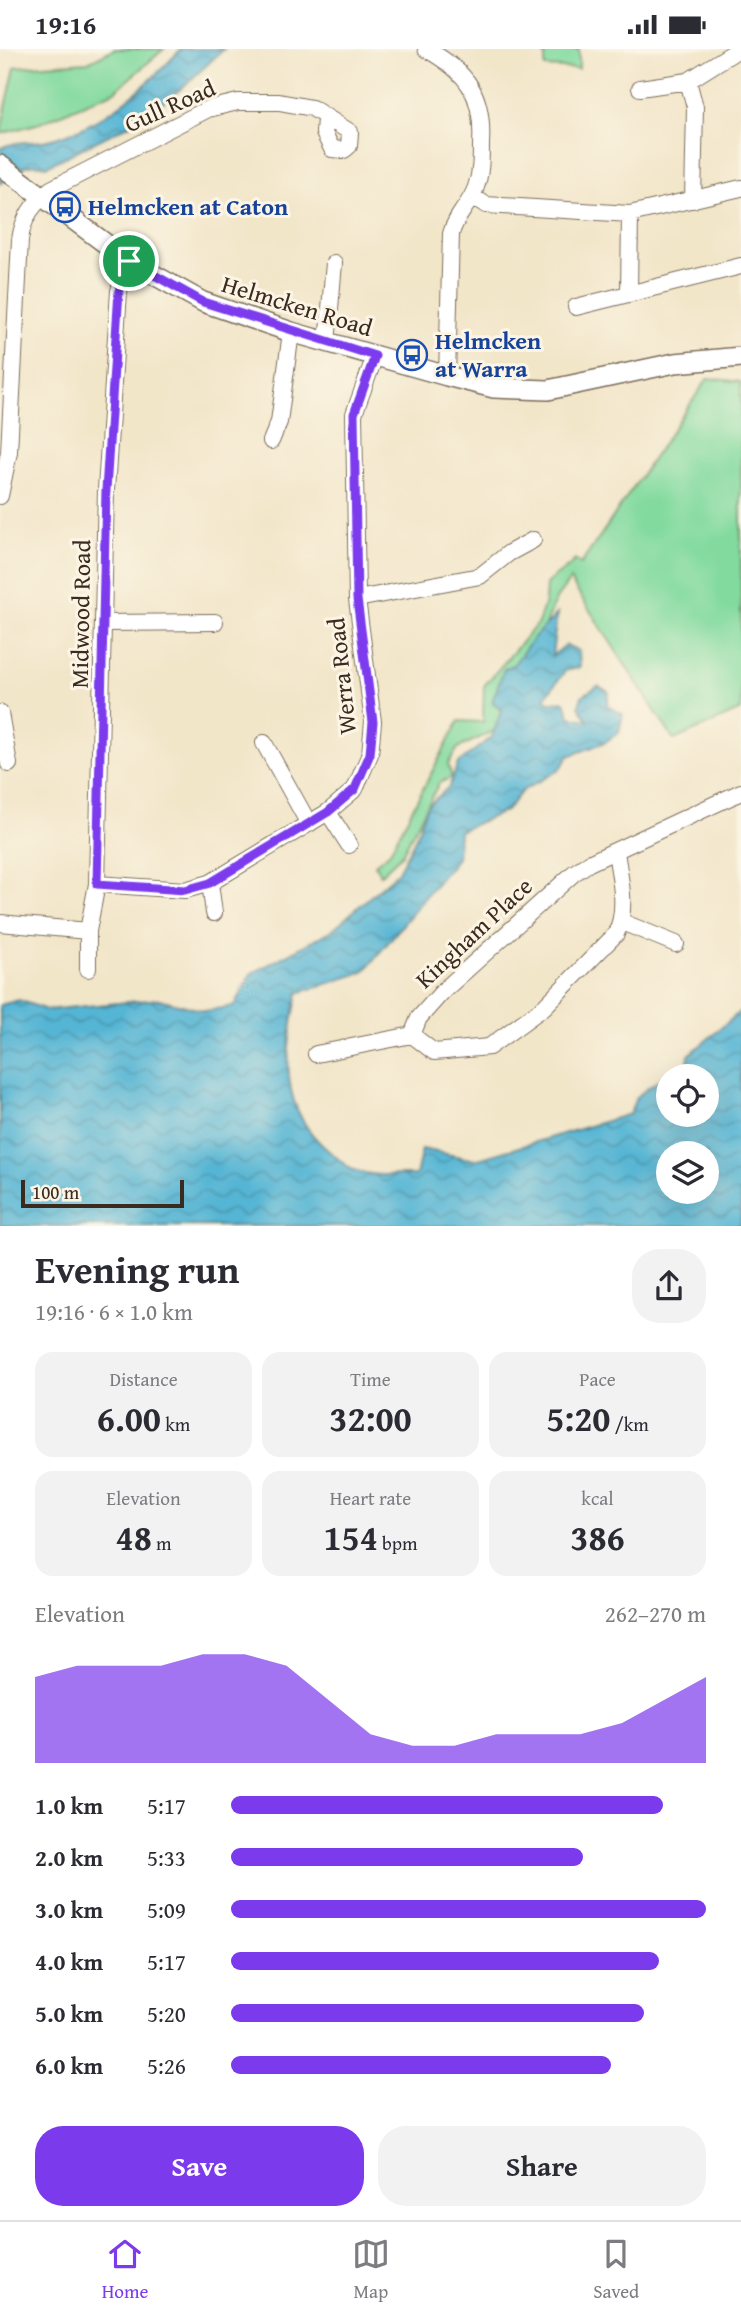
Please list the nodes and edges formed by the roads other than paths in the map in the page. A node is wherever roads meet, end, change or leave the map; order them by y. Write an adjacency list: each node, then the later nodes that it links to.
1 (426, 49): 8 (street)
2 (739, 49): 3 (street)
3 (688, 81): 4 (street); 10 (street)
4 (640, 88)
5 (325, 118): 9 (street, Gull Road)
6 (0, 165): 9 (main road, Helmcken Road)
7 (741, 188): 10 (street)
8 (472, 196): 11 (street); 21 (street)
9 (41, 197): 12 (main road, Helmcken Road); 23 (street)
10 (693, 200): 11 (street)
11 (630, 214): 15 (street)
12 (129, 261): 17 (main road, Helmcken Road); 27 (street, Midwood Road)
13 (334, 263): 18 (street)
14 (741, 266): 15 (street)
15 (628, 294): 16 (street)
16 (576, 307)
17 (291, 332): 18 (main road, Helmcken Road); 22 (street)
18 (327, 342): 19 (main road, Helmcken Road)
19 (375, 356): 21 (main road, Helmcken Road); 25 (street, Werra Road)
20 (741, 357): 21 (main road, Helmcken Road)
21 (447, 376)
22 (271, 441)
23 (0, 496)
24 (533, 540): 25 (street)
25 (357, 599): 32 (street, Werra Road)
26 (215, 622): 27 (street)
27 (103, 623): 37 (street, Midwood Road)
28 (0, 713): 30 (street)
29 (264, 743): 33 (street)
30 (9, 764)
31 (741, 792): 35 (street, Kingham Place)
32 (328, 812): 33 (street, Werra Road); 34 (street)
33 (309, 824): 36 (street, Werra Road)
34 (349, 845)
35 (616, 852): 39 (street); 44 (street, Kingham Place)
36 (210, 883): 37 (street, Werra Road); 38 (street)
37 (97, 884): 41 (street, Midwood Road)
38 (214, 913)
39 (622, 922): 42 (street); 44 (street)
40 (0, 923): 41 (street)
41 (88, 931): 43 (street, Midwood Road)
42 (676, 944)
43 (88, 969)
44 (412, 1035): 45 (street)
45 (316, 1054)

